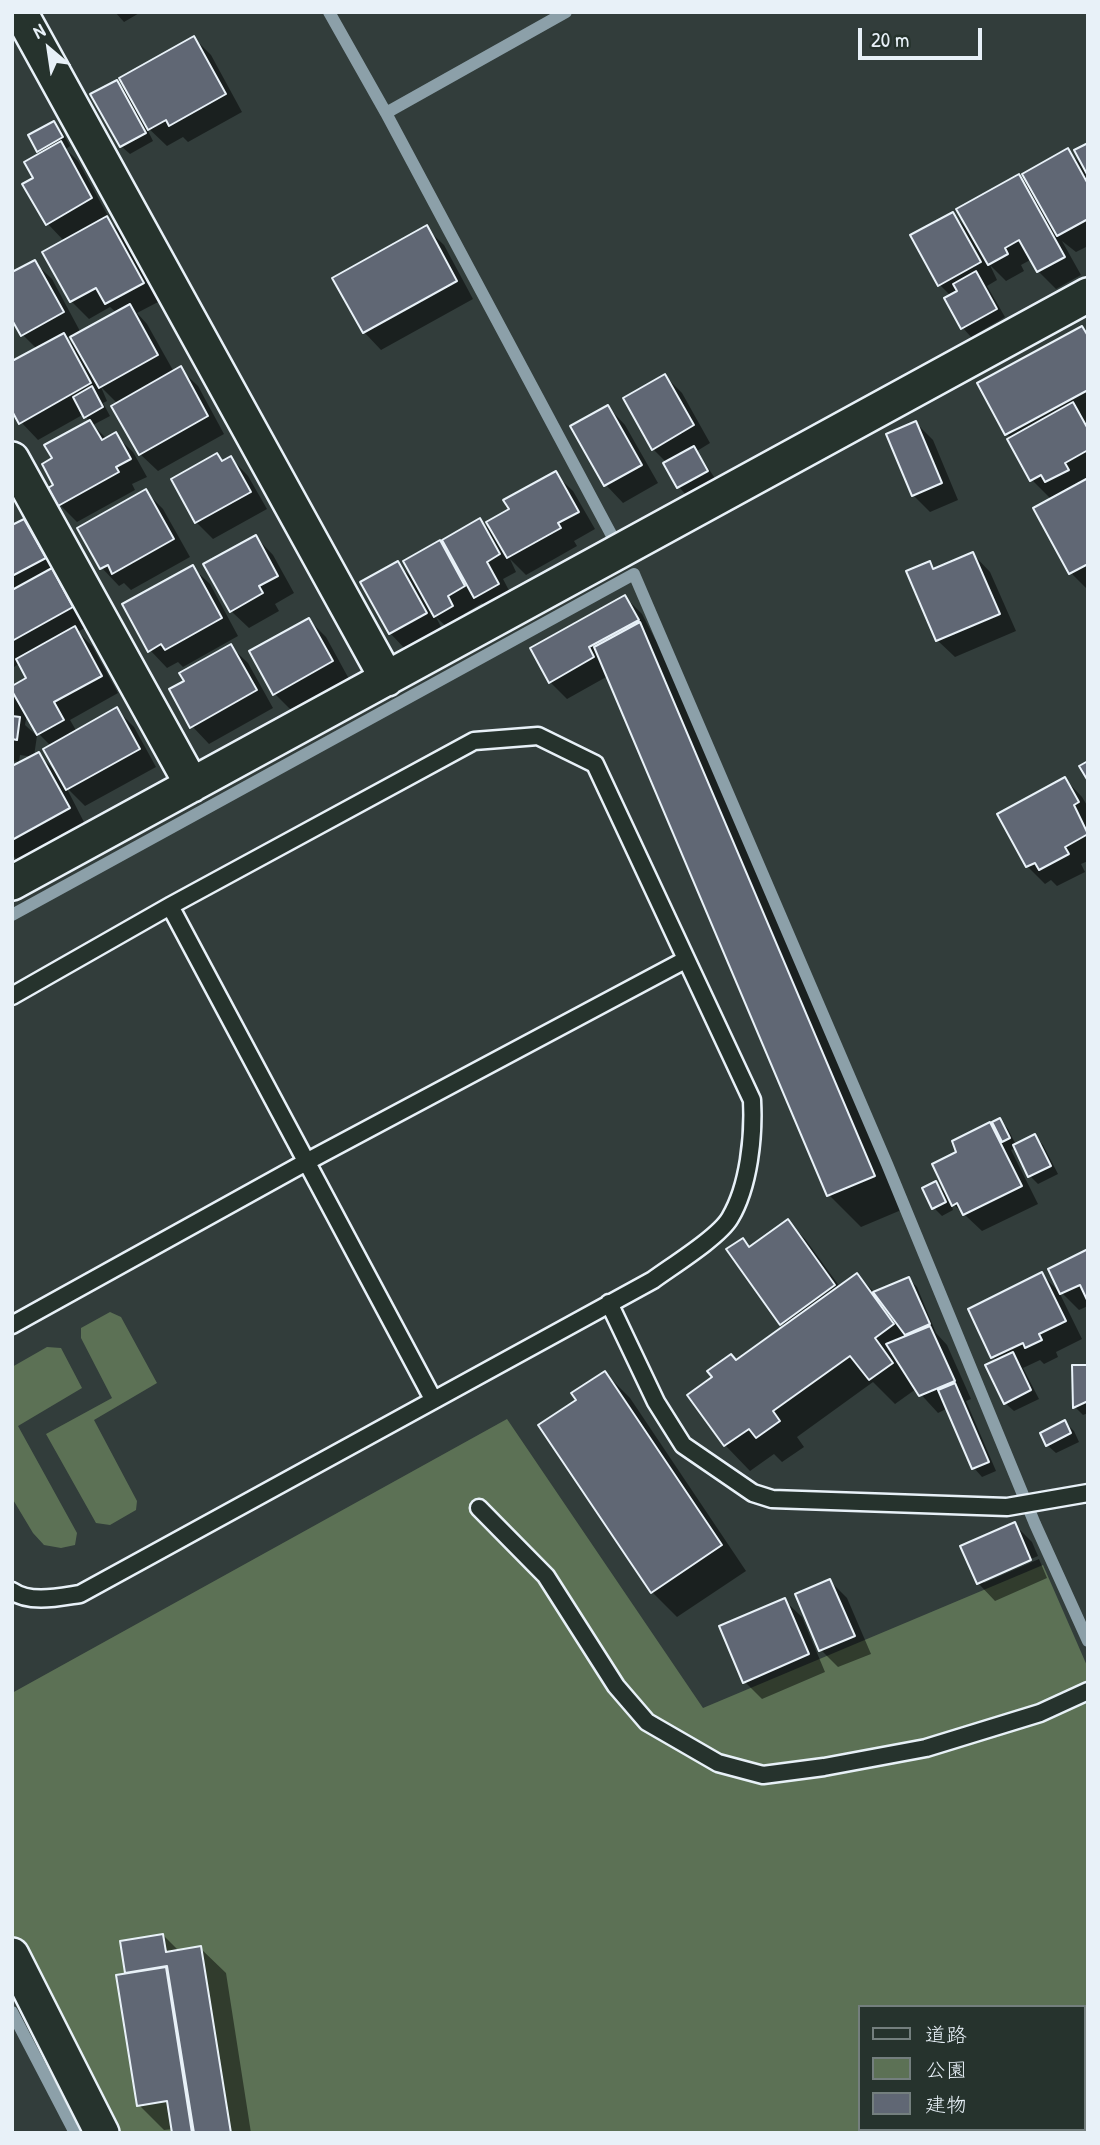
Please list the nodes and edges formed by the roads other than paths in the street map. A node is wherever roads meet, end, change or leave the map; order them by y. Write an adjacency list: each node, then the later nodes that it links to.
1 (20, 12): 4 (street)
2 (1088, 295): 4 (street)
3 (12, 459): 5 (street)
4 (387, 679): 5 (street)
5 (192, 785): 6 (street)
6 (12, 883)
7 (170, 906): 8 (lane); 9 (lane); 10 (lane)
8 (685, 960): 10 (lane); 11 (lane)
9 (12, 996)
10 (308, 1161): 12 (lane); 13 (lane)
11 (609, 1303): 13 (lane); 14 (lane)
12 (12, 1325)
13 (433, 1399): 16 (lane)
14 (1088, 1493)
15 (479, 1508): 17 (lane)
16 (12, 1591)
17 (1088, 1691)
18 (12, 1955): 19 (street)
19 (102, 2133)

